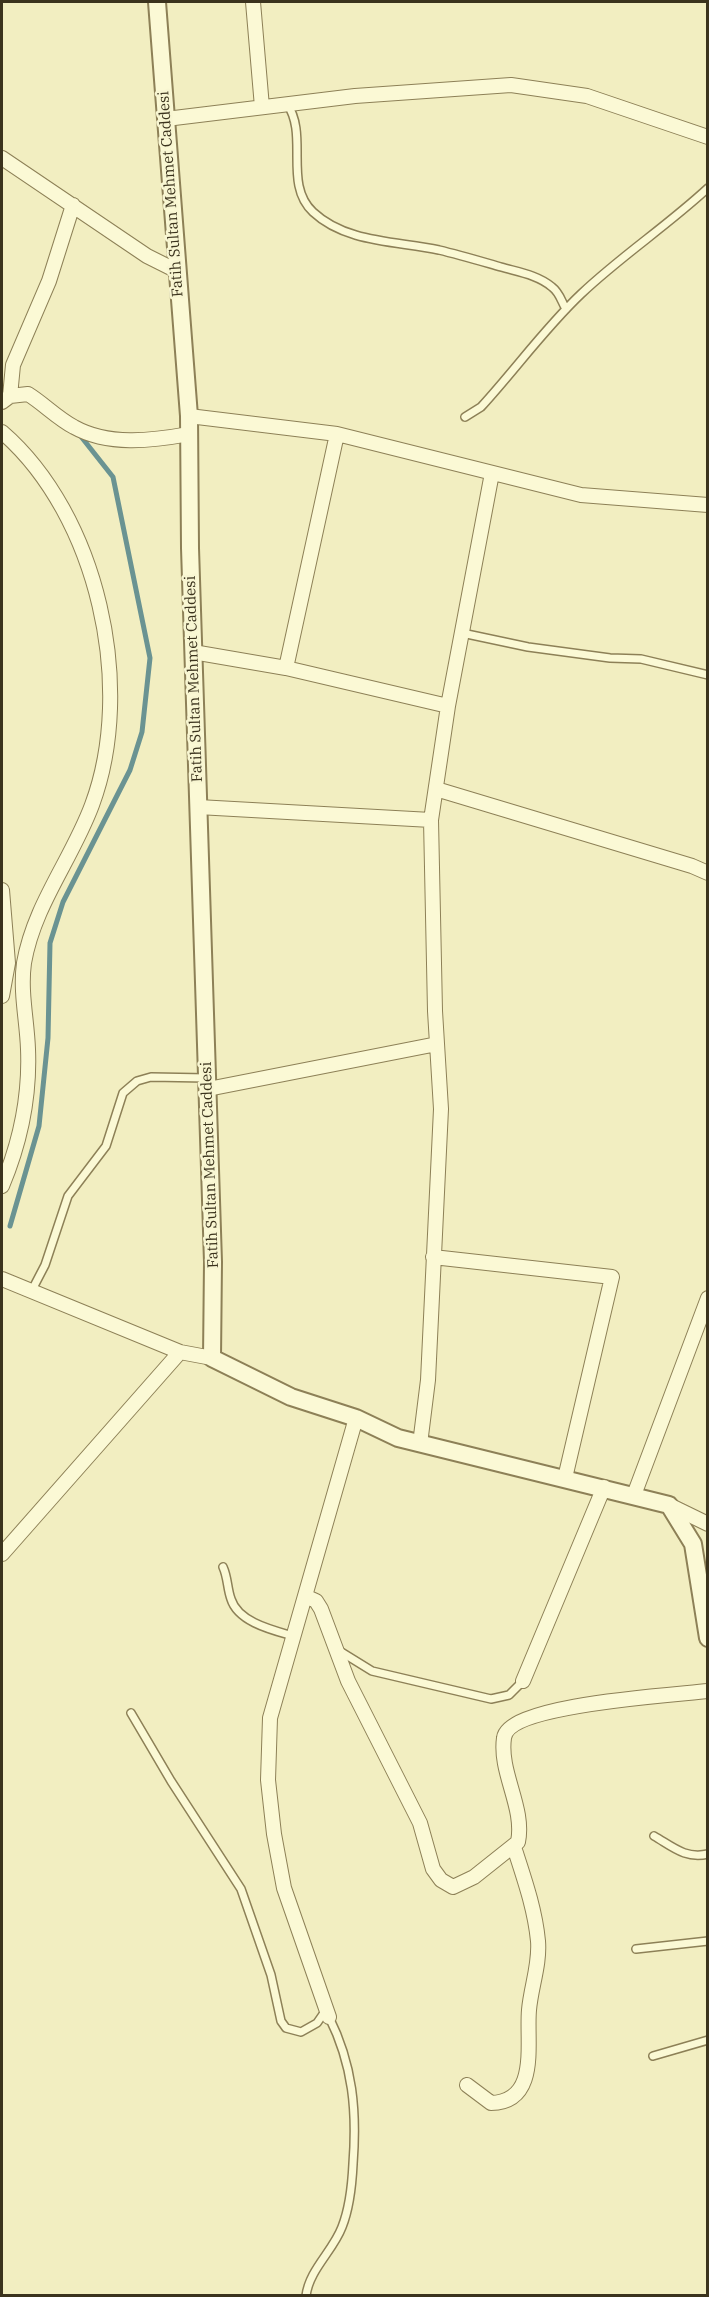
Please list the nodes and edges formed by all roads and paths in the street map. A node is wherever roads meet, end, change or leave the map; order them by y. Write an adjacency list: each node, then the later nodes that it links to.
1 (156, 2): 5 (street, Fatih Sultan Mehmet Caddesi)
2 (253, 2): 4 (street)
3 (287, 104): 4 (street); 6 (street); 11 (lane)
4 (262, 107): 5 (street)
5 (166, 118): 10 (street, Fatih Sultan Mehmet Caddesi)
6 (708, 137)
7 (2, 158): 9 (street)
8 (708, 188): 11 (lane)
9 (72, 205): 10 (street); 12 (street)
10 (177, 271): 13 (street, Fatih Sultan Mehmet Caddesi)
11 (566, 309): 14 (lane)
12 (6, 399): 16 (street)
13 (189, 416): 16 (street, Fatih Sultan Mehmet Caddesi); 17 (street)
14 (465, 417)
15 (2, 432): 33 (street)
16 (189, 434): 21 (street, Fatih Sultan Mehmet Caddesi)
17 (337, 434): 18 (street); 22 (street)
18 (492, 473): 19 (street); 20 (street)
19 (708, 505)
20 (462, 633): 23 (lane); 24 (street)
21 (193, 652): 22 (street); 26 (street, Fatih Sultan Mehmet Caddesi)
22 (286, 668): 24 (street)
23 (708, 675)
24 (448, 706): 25 (street)
25 (436, 789): 27 (street); 28 (street)
26 (198, 807): 27 (street); 32 (street, Fatih Sultan Mehmet Caddesi)
27 (431, 820): 31 (street)
28 (708, 873)
29 (2, 890): 30 (street)
30 (2, 996)
31 (437, 1044): 32 (street); 34 (street)
32 (207, 1084): 36 (lane); 39 (street, Fatih Sultan Mehmet Caddesi)
33 (2, 1186)
34 (434, 1257): 41 (street); 42 (street)
35 (2, 1279): 36 (street)
36 (32, 1290): 38 (street)
37 (708, 1298): 44 (street)
38 (180, 1352): 39 (street); 47 (street)
39 (212, 1358): 40 (street)
40 (356, 1418): 41 (street); 49 (street)
41 (420, 1444): 42 (street)
42 (565, 1478): 43 (street)
43 (604, 1487): 44 (street); 53 (street)
44 (634, 1495): 45 (street)
45 (669, 1505): 46 (street); 51 (street)
46 (708, 1524)
47 (2, 1554)
48 (223, 1567): 50 (lane)
49 (304, 1596): 50 (street); 52 (street)
50 (293, 1636): 61 (street)
51 (708, 1638)
52 (336, 1649): 53 (lane); 57 (street)
53 (523, 1681)
54 (708, 1691): 57 (street)
55 (131, 1713): 61 (lane)
56 (654, 1836): 58 (lane)
57 (514, 1847): 64 (street)
58 (708, 1854)
59 (708, 1941): 60 (lane)
60 (636, 1949)
61 (328, 2013): 65 (lane)
62 (708, 2040): 63 (lane)
63 (652, 2056)
64 (468, 2085)
65 (306, 2295)

